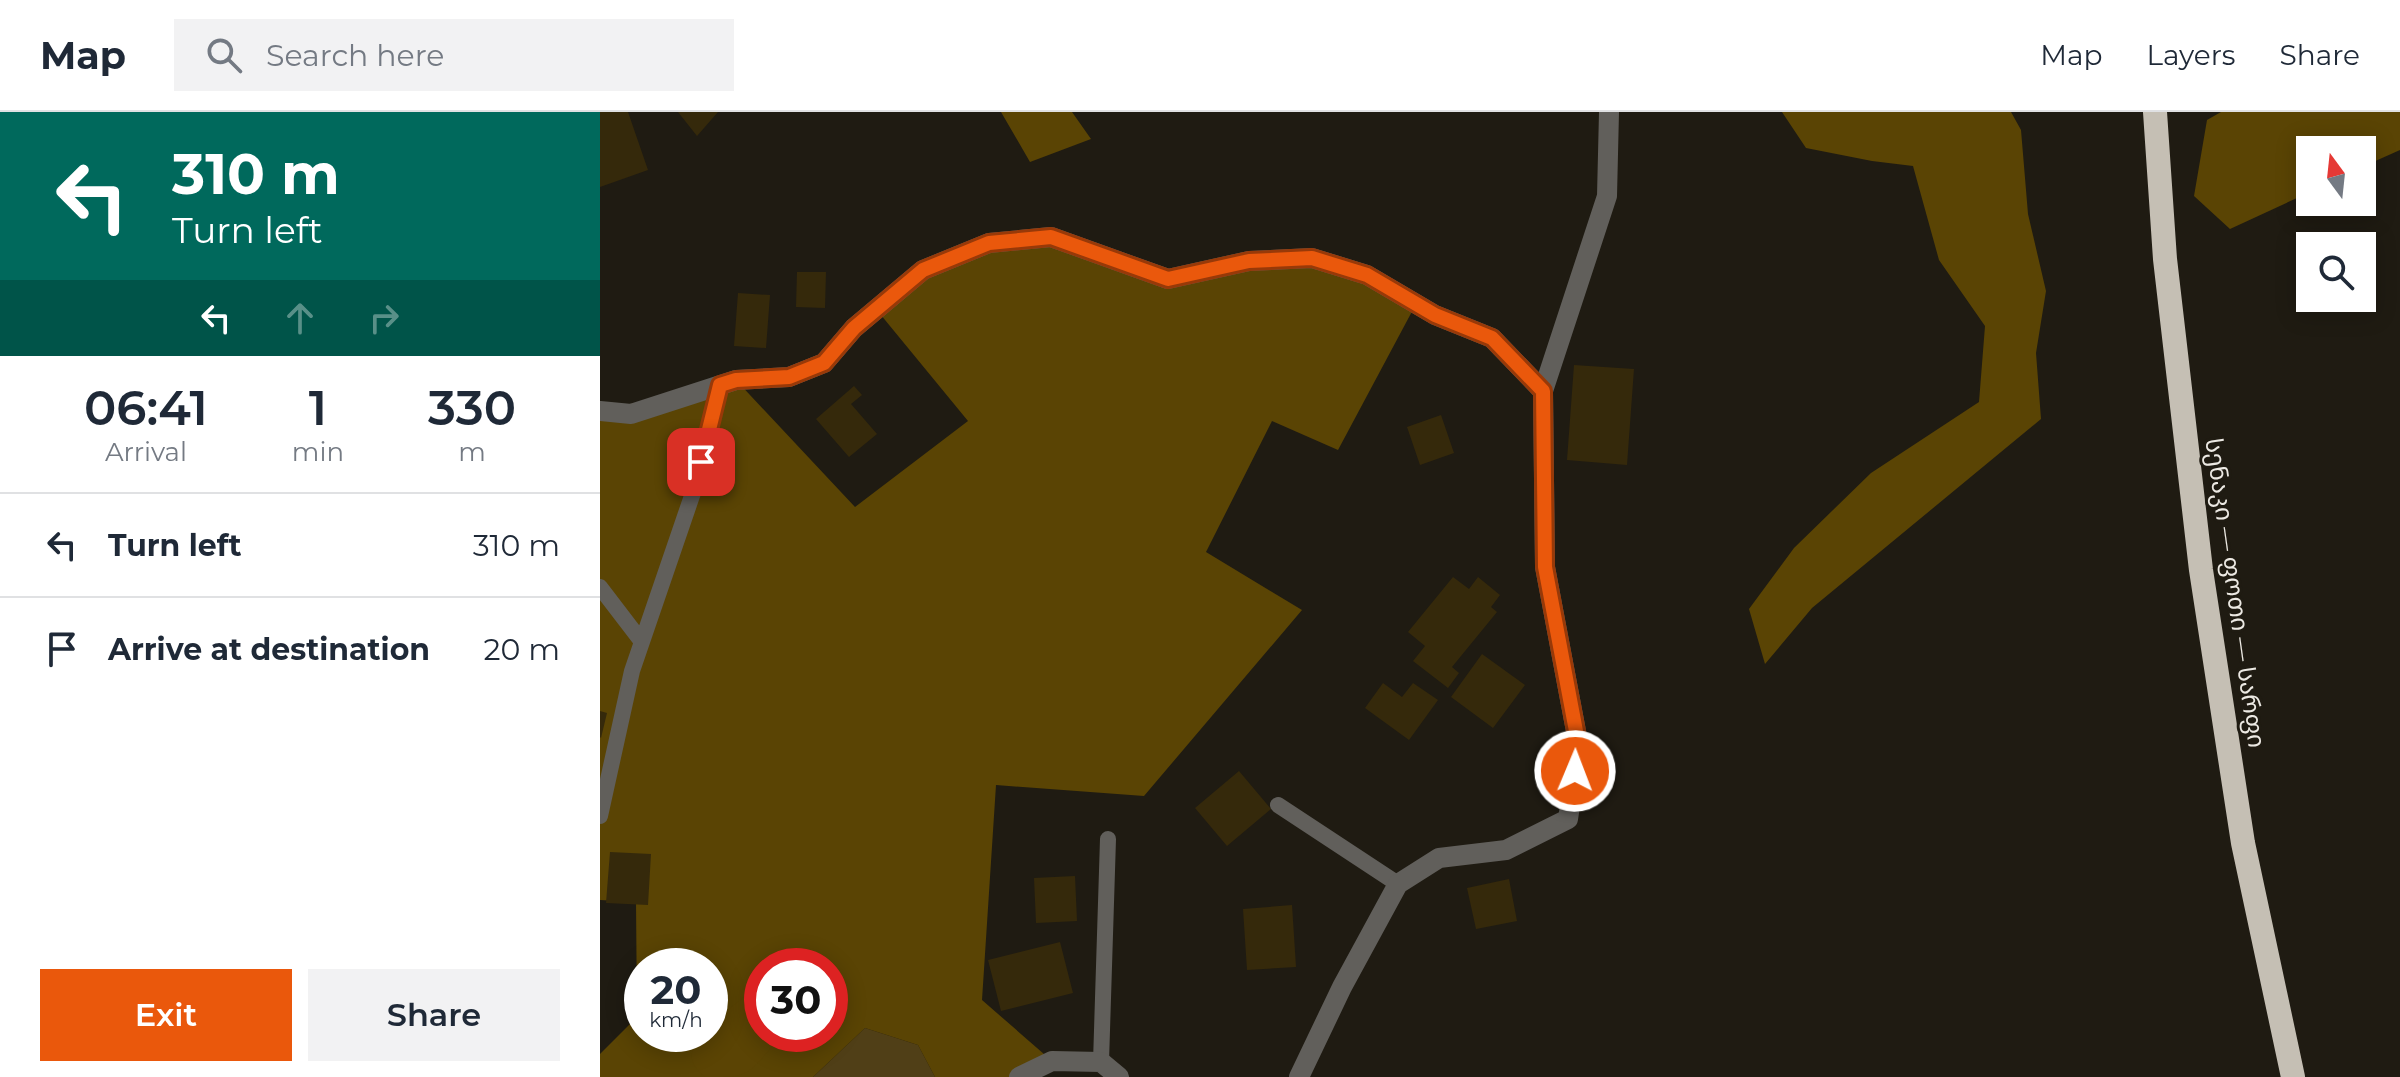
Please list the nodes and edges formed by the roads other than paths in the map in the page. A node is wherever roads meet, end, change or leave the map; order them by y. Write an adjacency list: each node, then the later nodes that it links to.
1 (1609, 112): 4 (street)
2 (2155, 112): 16 (highway, სენაკი — ფოთი — სარფი)
3 (720, 385): 4 (street); 5 (street); 7 (lane)
4 (1543, 391): 11 (street)
5 (600, 411)
6 (600, 587): 7 (lane)
7 (642, 642): 9 (lane)
8 (1278, 805): 11 (lane)
9 (600, 816)
10 (1108, 839): 12 (lane)
11 (1398, 884): 15 (street)
12 (1101, 1062): 13 (street); 14 (street)
13 (1019, 1077)
14 (1119, 1077)
15 (1299, 1077)
16 (2293, 1077)

